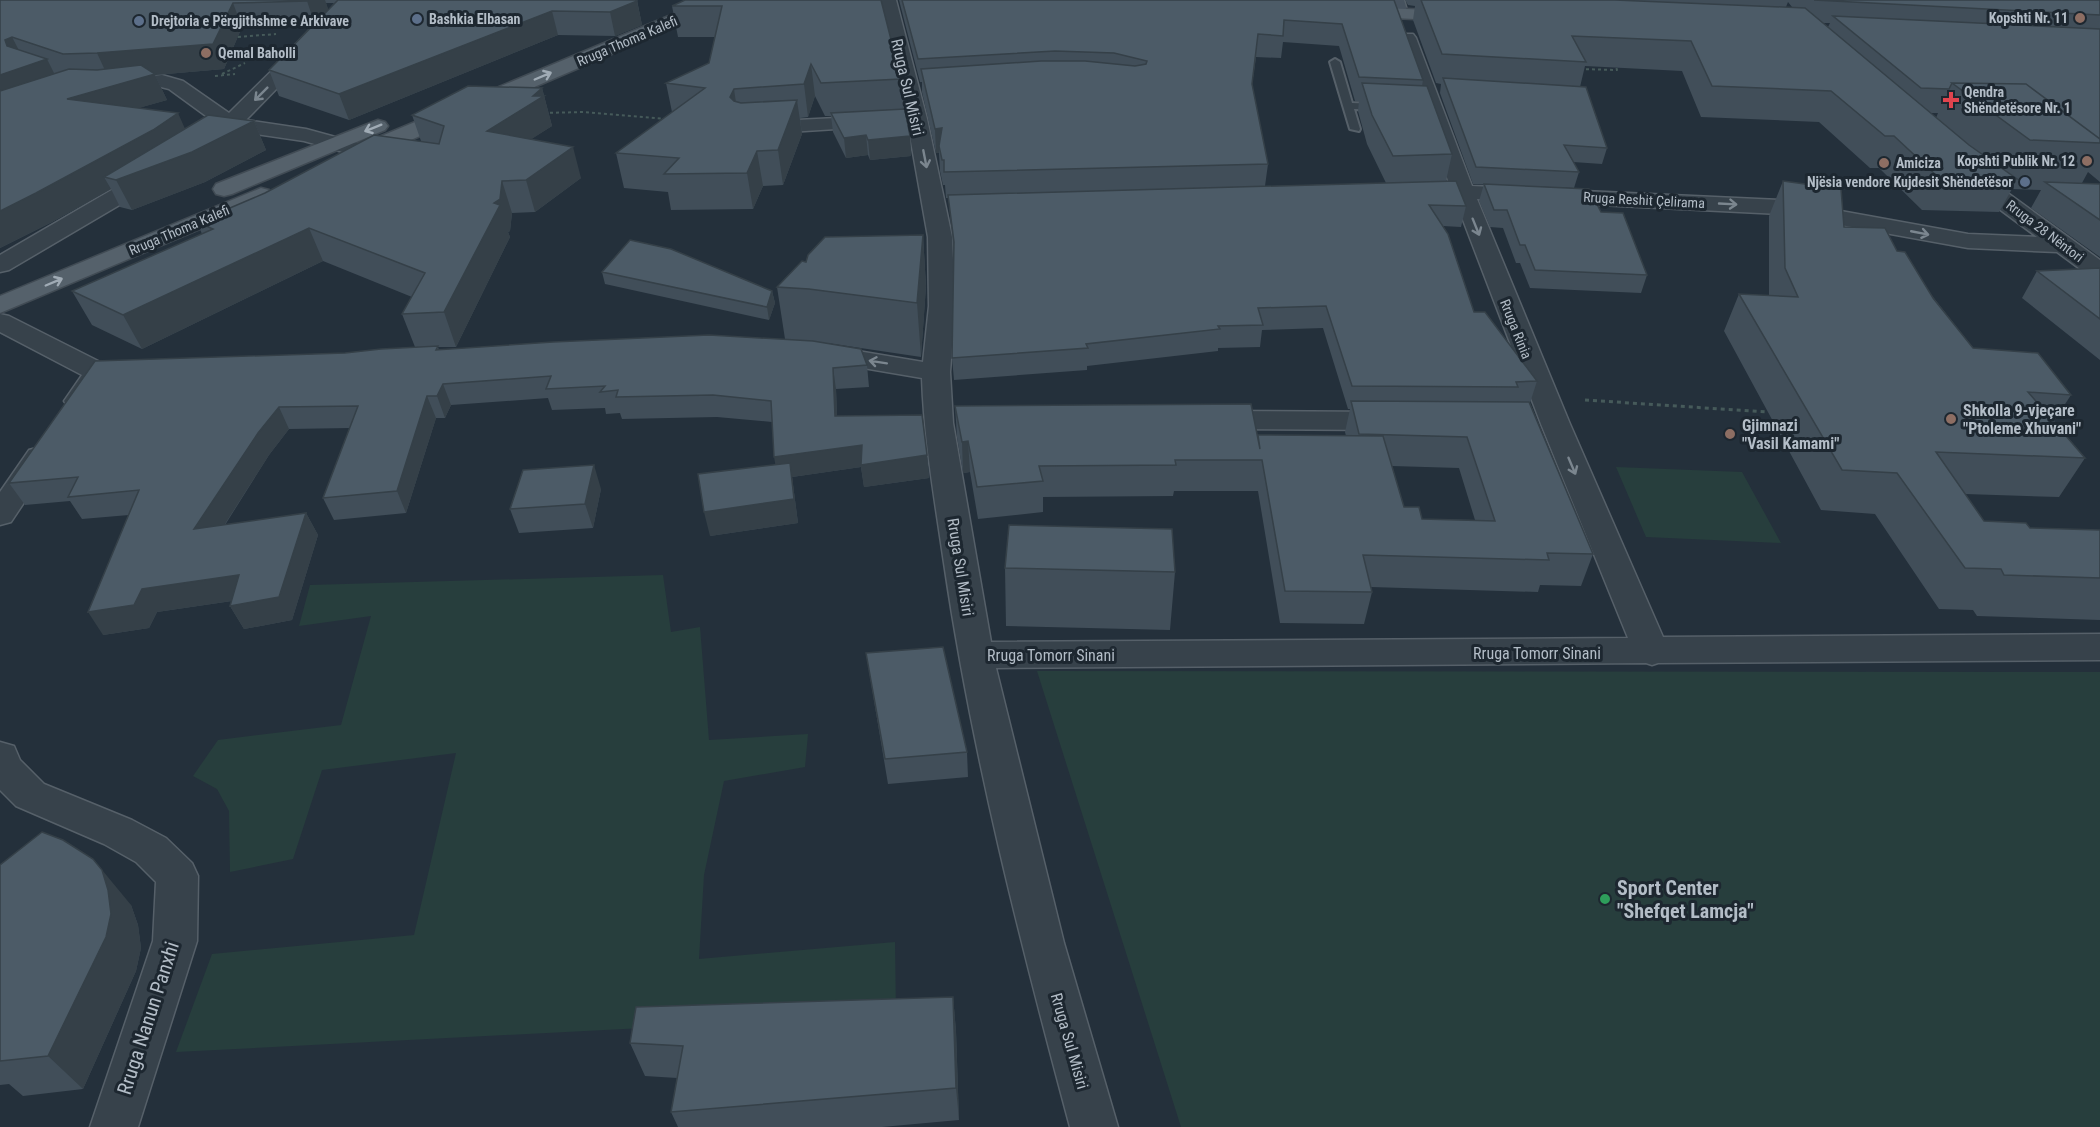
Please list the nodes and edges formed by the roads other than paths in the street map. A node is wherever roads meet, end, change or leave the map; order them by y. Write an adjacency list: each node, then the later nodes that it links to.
1 (678, 0): 16 (main road, Rruga Thoma Kalefi, one-way to 16)
2 (722, 0): 17 (main road, Rruga Thoma Kalefi, one-way to 2)
3 (887, 0): 12 (street, Rruga Sul Misiri)
4 (348, 6): 13 (street, one-way to 13)
5 (1340, 6): 6 (main road)
6 (1397, 6): 7 (main road); 19 (street, Rruga Rinia)
7 (1477, 12)
8 (1335, 62): 10 (lane)
9 (99, 87): 13 (street)
10 (1348, 106): 11 (lane); 15 (lane)
11 (1390, 107)
12 (917, 119): 14 (street); 33 (street, Rruga Sul Misiri, one-way to 33)
13 (231, 124): 16 (street); 27 (street)
14 (747, 129)
15 (1355, 129)
16 (334, 144): 17 (street); 21 (main road, Rruga Thoma Kalefi)
17 (364, 152): 30 (main road, Rruga Thoma Kalefi, one-way to 17)
18 (1954, 164): 22 (street, Rruga 28 Nëntori)
19 (1462, 192): 20 (street, Rruga Reshit Çelirama); 24 (street, Rruga Reshit Çelirama, one-way to 24); 38 (street, Rruga Rinia, one-way to 38)
20 (1392, 195)
21 (205, 197)
22 (2001, 198): 23 (street); 24 (street, Rruga 28 Nëntori)
23 (2034, 199)
24 (2070, 251): 25 (lane, Rruga Reshit Çelirama); 28 (street, Rruga 28 Nëntori)
25 (2100, 256)
26 (43, 263): 29 (main road)
27 (0, 265)
28 (2100, 272)
29 (0, 280)
30 (0, 305)
31 (0, 322): 36 (street)
32 (793, 351): 33 (street, one-way to 32)
33 (936, 372): 39 (street, Rruga Sul Misiri)
34 (1188, 421): 35 (street)
35 (1424, 421)
36 (0, 514)
37 (2100, 647): 38 (street, Rruga Tomorr Sinani)
38 (1652, 652): 39 (street, Rruga Tomorr Sinani)
39 (975, 655): 42 (street, Rruga Sul Misiri)
40 (0, 757): 41 (street, Rruga Nanun Panxhi)
41 (114, 1127)
42 (1094, 1127)

